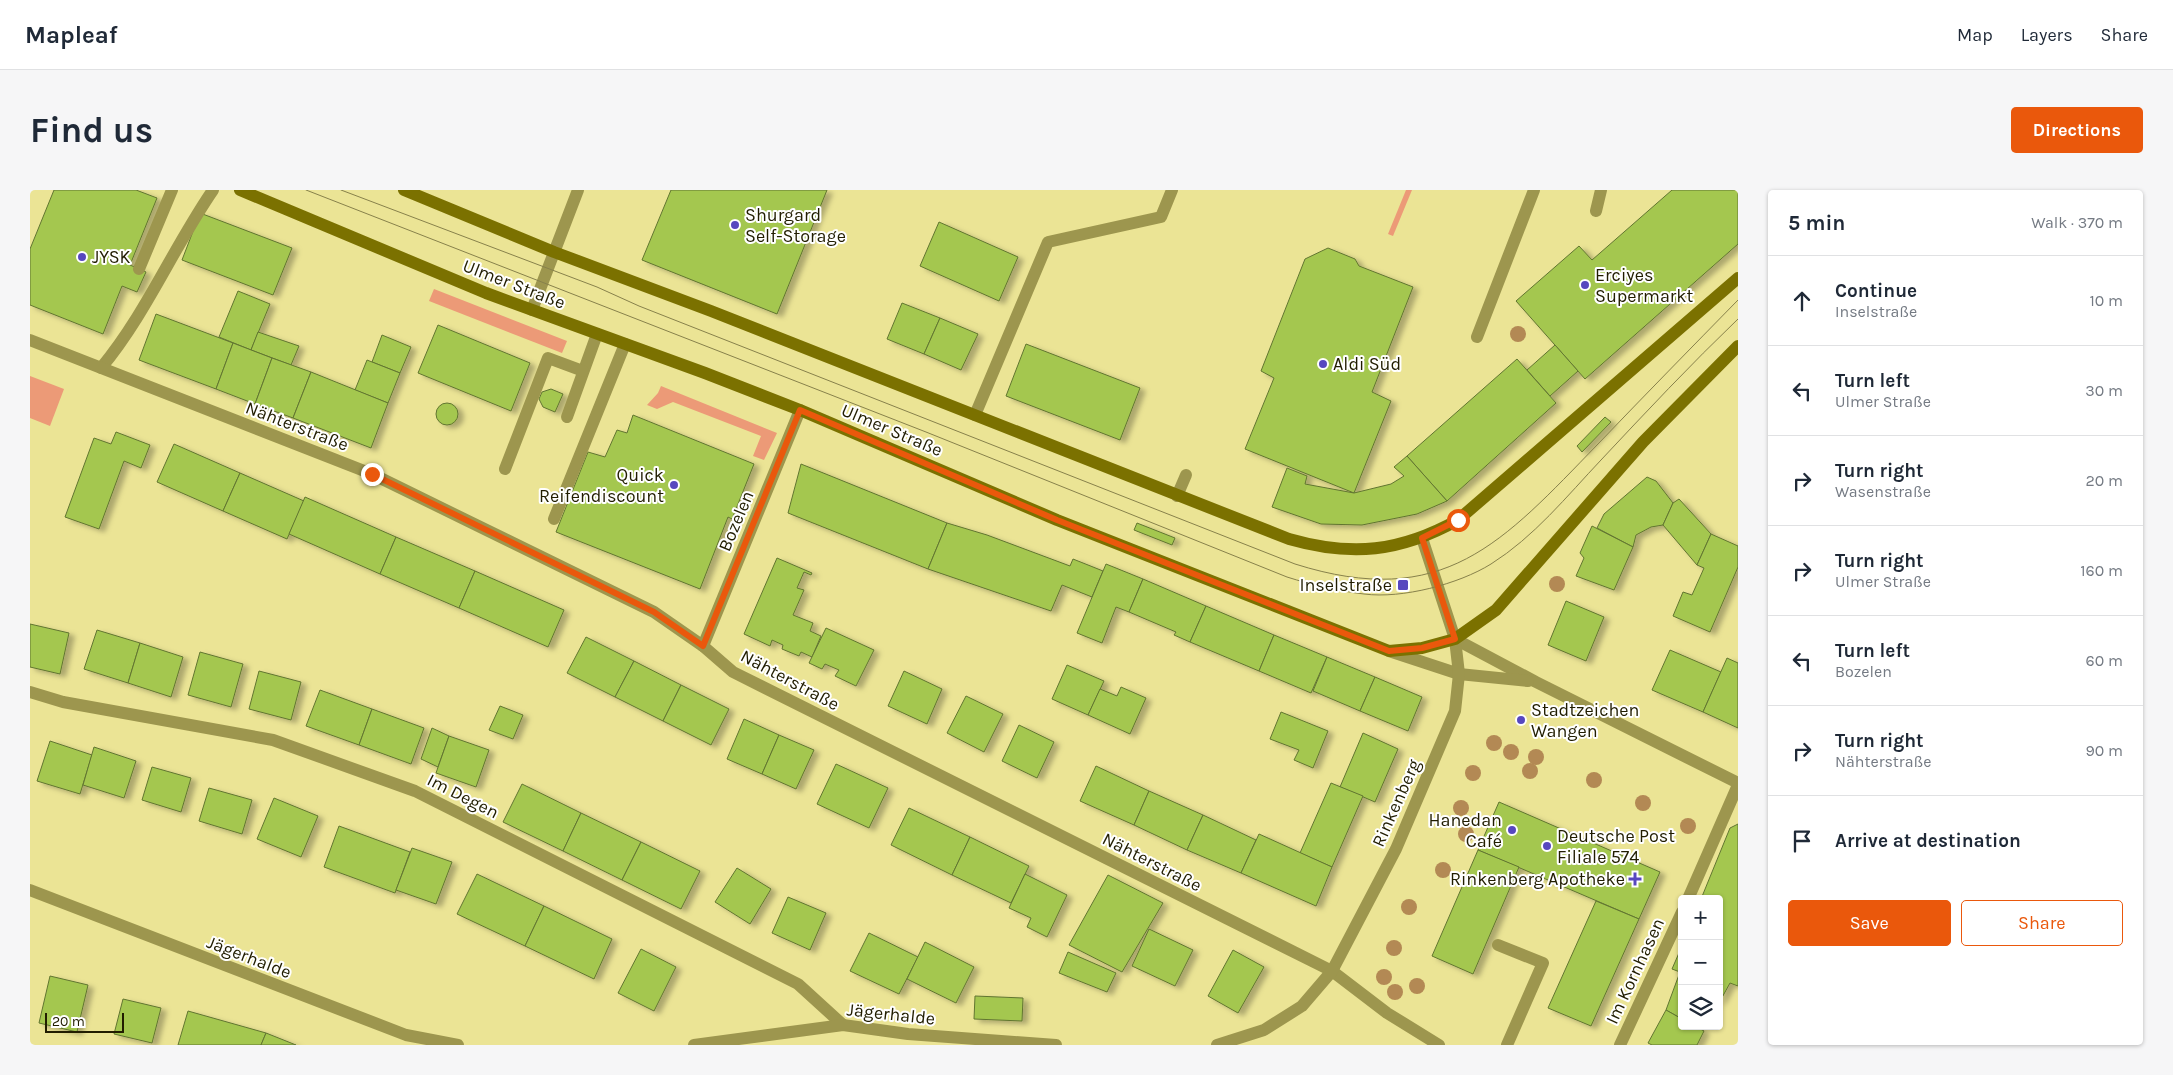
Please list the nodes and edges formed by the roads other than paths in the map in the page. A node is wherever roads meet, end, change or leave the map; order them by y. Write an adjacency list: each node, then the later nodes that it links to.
1 (172, 190): 11 (street)
2 (213, 190): 19 (street)
3 (240, 190): 13 (street, Ulmer Straße)
4 (404, 190): 10 (street)
5 (578, 190): 10 (street)
6 (1172, 190): 23 (street)
7 (1534, 190): 15 (street)
8 (1601, 190): 9 (street)
9 (1596, 211)
10 (554, 252): 13 (street); 23 (street)
11 (139, 269)
12 (1738, 278): 28 (street)
13 (532, 310): 14 (street, Ulmer Straße)
14 (597, 334): 17 (street, Ulmer Straße); 20 (street)
15 (1477, 337)
16 (30, 340): 19 (street, Nähterstraße)
17 (626, 344): 21 (street, Ulmer Straße); 27 (street)
18 (1738, 346): 29 (street)
19 (101, 368): 30 (street, Nähterstraße)
20 (584, 371): 22 (street); 24 (street)
21 (800, 410): 30 (street, Bozelen); 31 (street, Ulmer Straße)
22 (567, 416)
23 (975, 416): 26 (street)
24 (505, 469)
25 (1186, 475): 26 (street)
26 (1177, 496): 28 (street)
27 (554, 519)
28 (1422, 538): 29 (street)
29 (1455, 639): 31 (street); 32 (street, Rinkenberg); 33 (street, Ulmer Straße)
30 (703, 646): 40 (street, Nähterstraße)
31 (1389, 651): 32 (street, Ulmer Straße)
32 (1458, 674): 33 (street, Ulmer Straße); 40 (street, Rinkenberg)
33 (1536, 682): 35 (street, Ulmer Straße)
34 (30, 692): 41 (street, Im Degen)
35 (1738, 784): 37 (street)
36 (30, 890): 42 (street, Jägerhalde)
37 (1690, 895)
38 (1678, 921): 48 (street, Im Kornhasen)
39 (1498, 944): 47 (street)
40 (1332, 971): 45 (street); 46 (street, Nähterstraße)
41 (843, 1025): 43 (street, Jägerhalde); 44 (street, Jägerhalde)
42 (458, 1045)
43 (694, 1045)
44 (1056, 1045)
45 (1217, 1045)
46 (1439, 1045)
47 (1507, 1045)
48 (1620, 1045)

